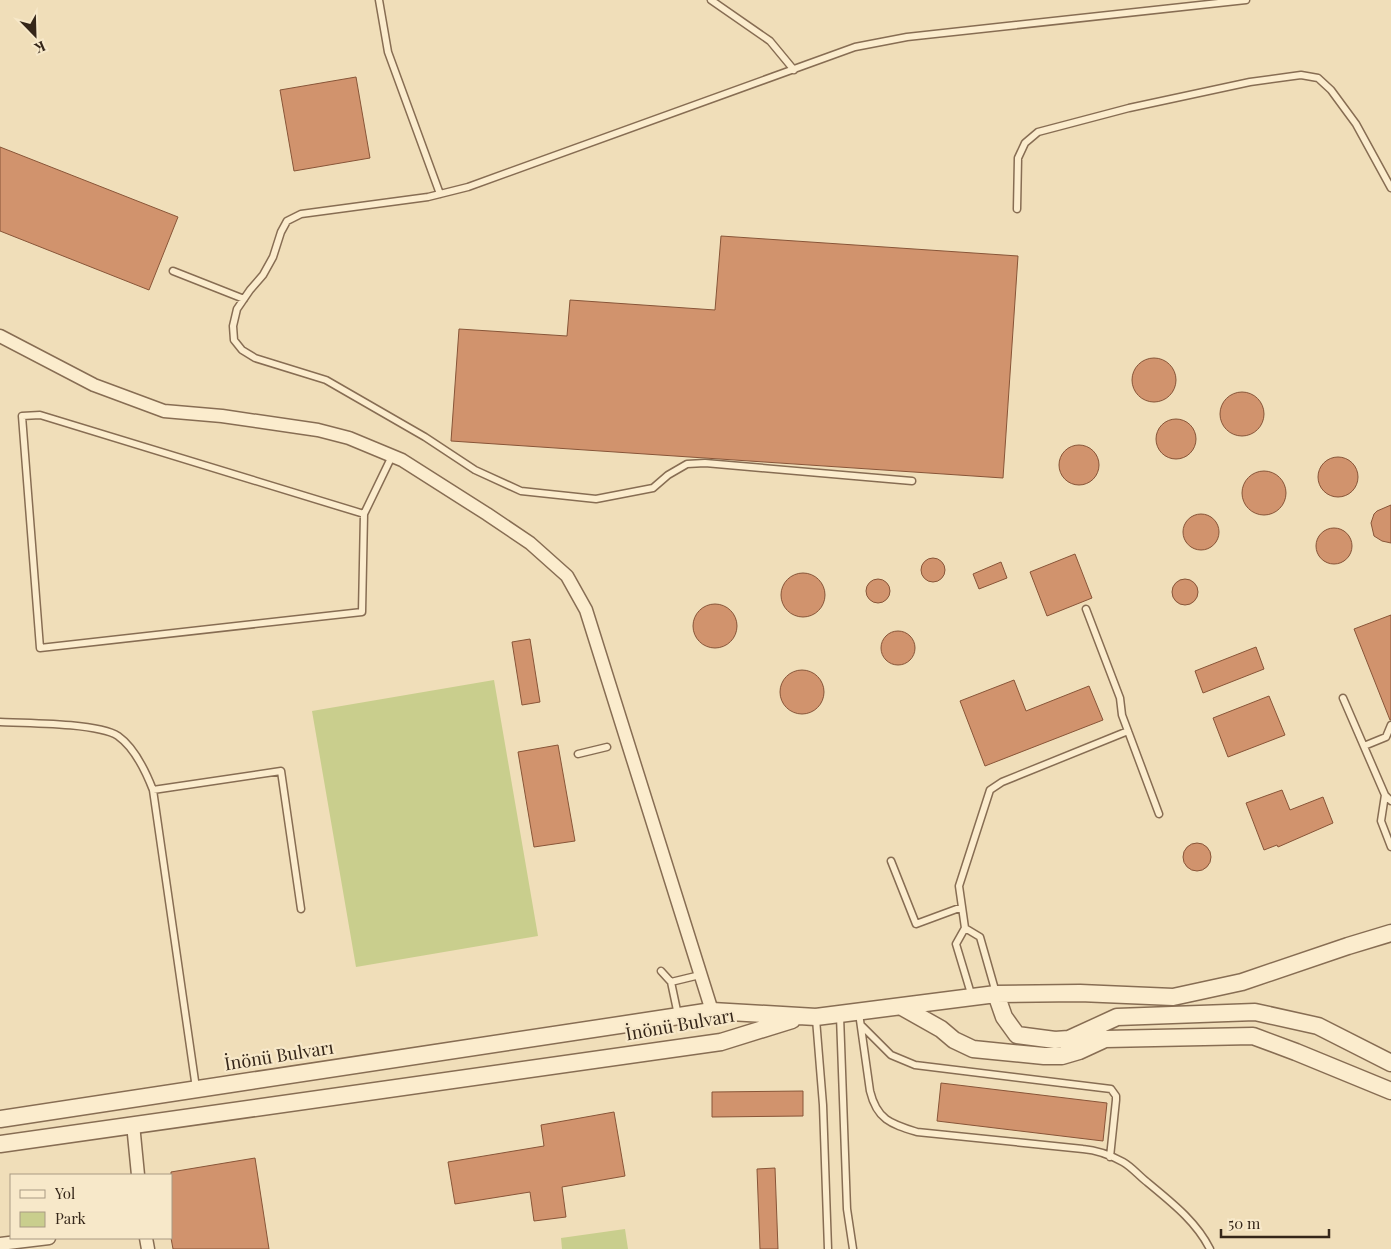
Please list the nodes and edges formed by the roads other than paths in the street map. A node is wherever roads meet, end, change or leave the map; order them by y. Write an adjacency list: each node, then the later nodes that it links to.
1 (379, 0): 6 (lane)
2 (711, 0): 4 (lane)
3 (1246, 0): 4 (lane)
4 (794, 70): 6 (lane)
5 (1391, 188): 7 (lane)
6 (440, 194): 9 (lane)
7 (1017, 209)
8 (173, 271): 9 (lane)
9 (244, 299): 12 (lane)
10 (0, 336): 11 (street)
11 (392, 456): 13 (lane); 34 (street)
12 (912, 481)
13 (364, 514): 13 (lane)
14 (1086, 609): 18 (lane)
15 (1344, 698): 20 (lane)
16 (0, 722): 23 (lane)
17 (1391, 725): 19 (lane)
18 (1128, 731): 26 (lane); 29 (lane)
19 (1388, 738): 20 (lane)
20 (1364, 746): 24 (lane)
21 (607, 747): 22 (lane)
22 (578, 754)
23 (153, 790): 30 (lane); 51 (lane)
24 (1385, 796): 25 (lane); 27 (lane)
25 (1391, 801)
26 (1159, 814)
27 (1391, 847)
28 (891, 861): 29 (lane)
29 (962, 906): 31 (lane)
30 (301, 909)
31 (965, 928): 36 (lane); 37 (lane)
32 (1391, 933): 36 (street)
33 (661, 971): 35 (lane)
34 (700, 975): 35 (lane); 39 (street)
35 (671, 982): 43 (lane)
36 (996, 994): 37 (street); 44 (street)
37 (972, 998): 38 (street)
38 (902, 1007): 46 (street); 48 (street)
39 (712, 1011): 43 (street, İnönü Bulvarı); 45 (street, İnönü Bulvarı)
40 (1223, 1014): 42 (street); 47 (street); 50 (street)
41 (840, 1015): 45 (street); 46 (street); 62 (lane)
42 (1187, 1015): 44 (street); 49 (street)
43 (679, 1016): 51 (street, İnönü Bulvarı)
44 (1149, 1016): 48 (street)
45 (808, 1017): 54 (street, İnönü Bulvarı); 61 (lane)
46 (860, 1019): 56 (lane); 56 (lane)
47 (1224, 1036): 49 (street); 52 (street)
48 (1148, 1037): 49 (street)
49 (1187, 1037)
50 (1391, 1063)
51 (197, 1089): 53 (street, İnönü Bulvarı)
52 (1391, 1091)
53 (0, 1119)
54 (133, 1124): 55 (street, İnönü Bulvarı); 57 (street)
55 (0, 1144)
56 (1110, 1157): 63 (lane)
57 (138, 1174)
58 (46, 1239): 60 (street)
59 (0, 1244): 60 (street)
60 (26, 1245)
61 (828, 1249)
62 (853, 1249)
63 (1210, 1249)

